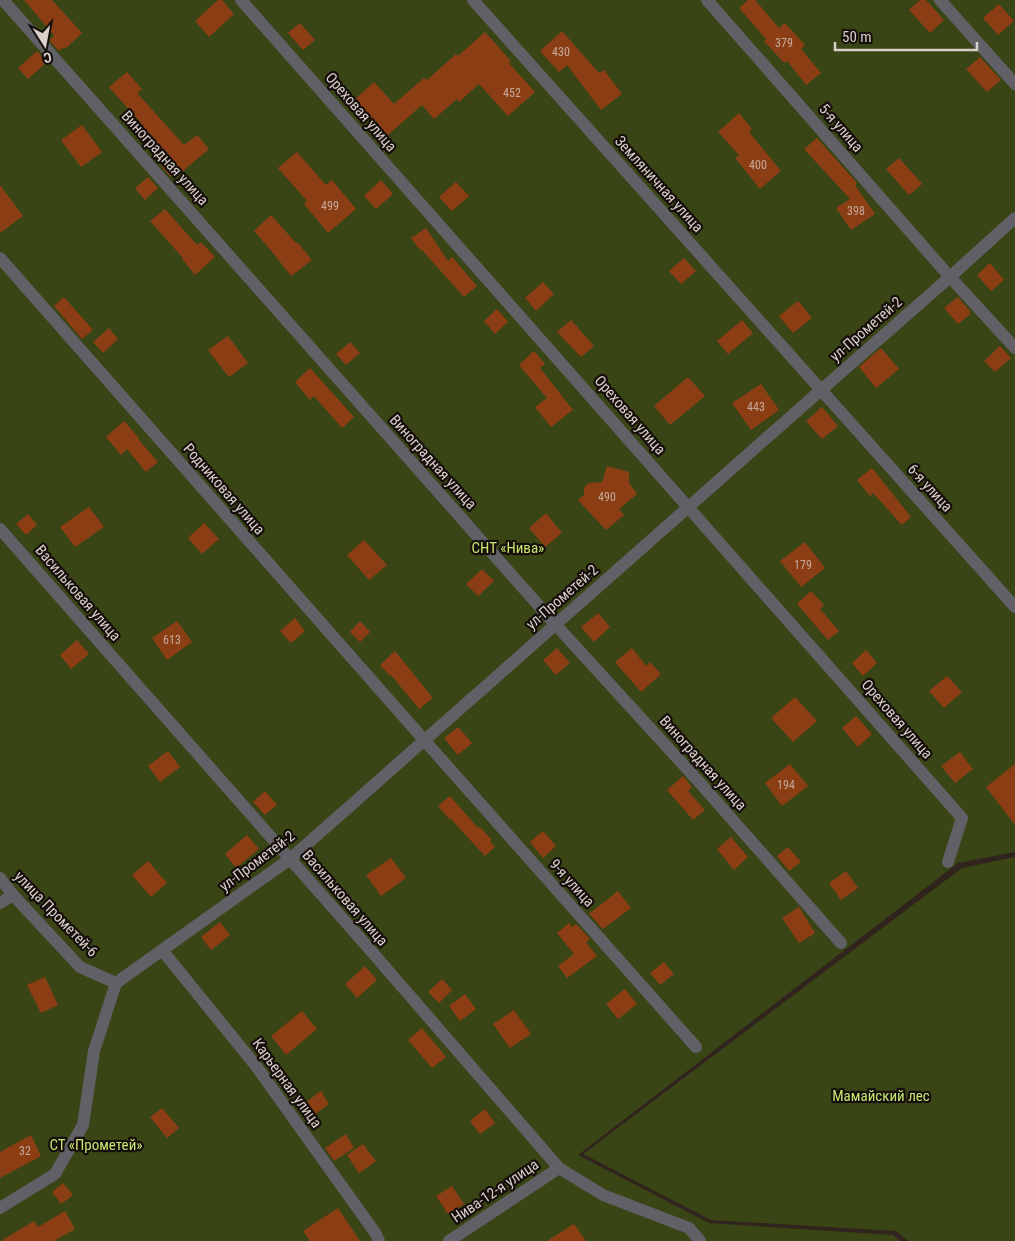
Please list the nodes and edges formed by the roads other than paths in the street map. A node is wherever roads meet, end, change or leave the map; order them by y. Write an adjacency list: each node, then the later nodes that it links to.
1 (3, 0): 15 (street, Виноградная улица)
2 (241, 0): 12 (street, Ореховая улица)
3 (473, 0): 11 (street, Земляничная улица)
4 (707, 0): 9 (street, 5-я улица)
5 (940, 0): 6 (street)
6 (1015, 84)
7 (1015, 218): 9 (street, ул-Прометей-2)
8 (0, 258): 16 (street, Родниковая улица)
9 (950, 277): 10 (street, 5-я улица); 11 (street, ул-Прометей-2)
10 (1015, 348)
11 (821, 390): 12 (street, ул-Прометей-2); 14 (street, 6-я улица)
12 (689, 506): 15 (street, ул-Прометей-2); 18 (street, Ореховая улица)
13 (0, 529): 17 (street, Васильковая улица)
14 (1015, 607)
15 (556, 624): 16 (street, ул-Прометей-2); 22 (street, Виноградная улица)
16 (425, 741): 17 (street, ул-Прометей-2); 25 (street, 9-я улица)
17 (290, 859): 23 (street, ул-Прометей-2); 26 (street, Васильковая улица)
18 (948, 862)
19 (0, 878): 20 (street, улица Прометей-6)
20 (13, 895): 21 (street); 24 (street, улица Прометей-6)
21 (0, 902)
22 (841, 944)
23 (162, 950): 24 (street, ул-Прометей-2); 28 (street, Карьерная улица)
24 (116, 983): 27 (street)
25 (696, 1047)
26 (559, 1168): 29 (street, Нива-12-я улица); 30 (street, Васильковая улица)
27 (0, 1208)
28 (379, 1241)
29 (449, 1241)
30 (700, 1241)

